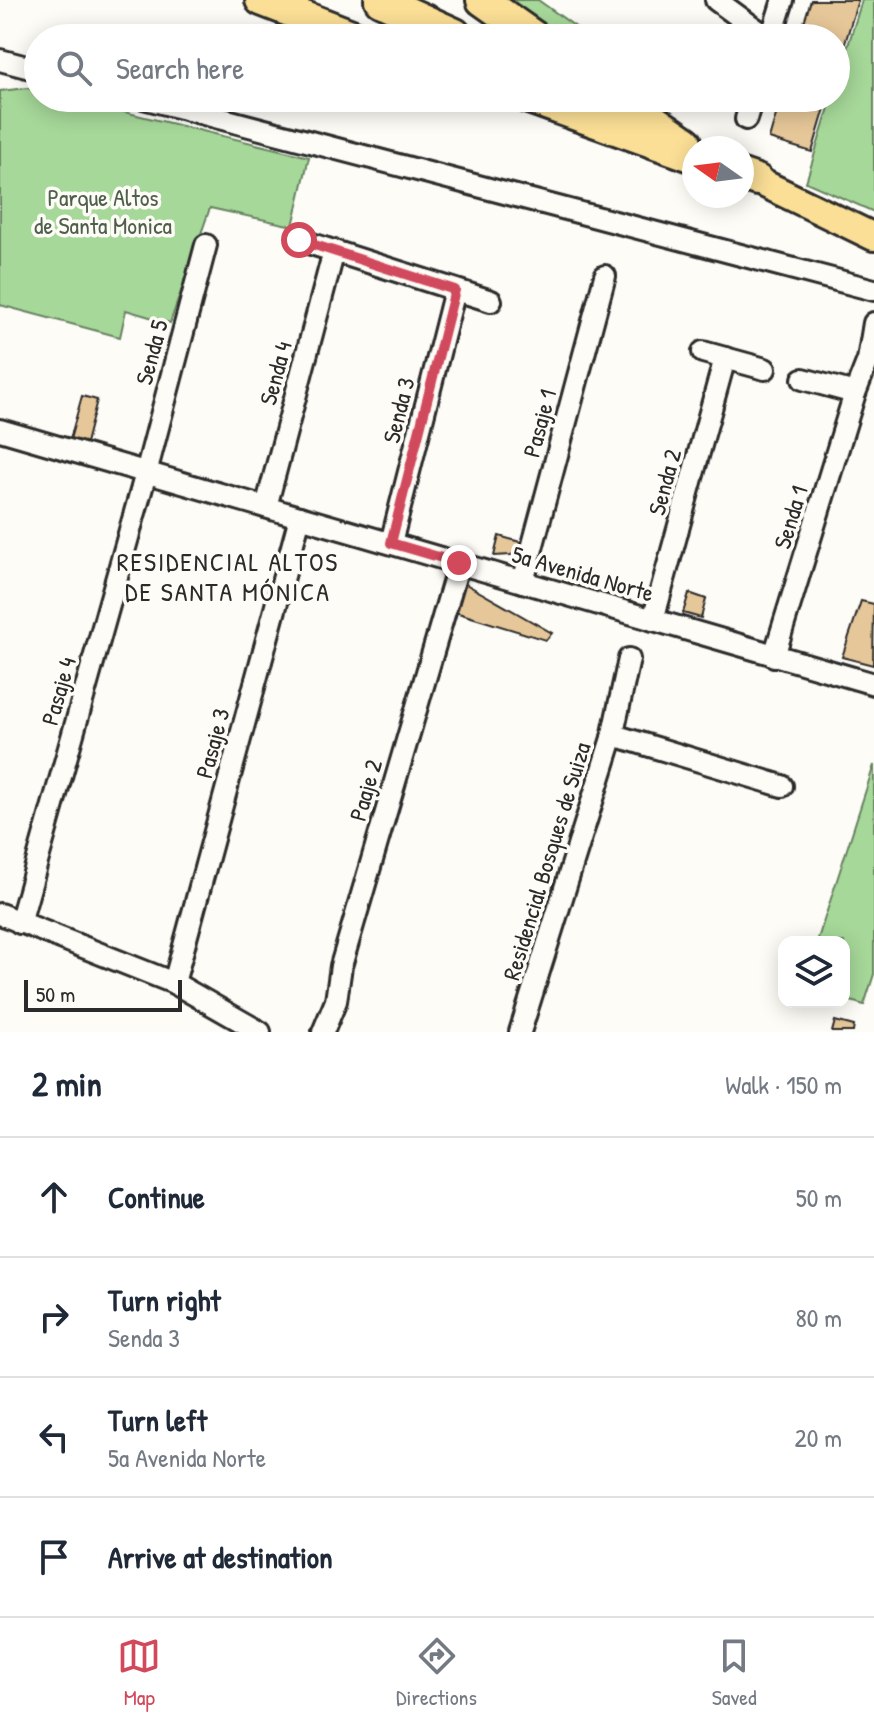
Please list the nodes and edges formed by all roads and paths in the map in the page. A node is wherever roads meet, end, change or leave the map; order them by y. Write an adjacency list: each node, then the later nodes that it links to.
1 (261, 0): 7 (highway)
2 (380, 0): 8 (highway)
3 (407, 0): 9 (highway)
4 (482, 0): 10 (highway)
5 (716, 0): 11 (street)
6 (783, 0): 12 (street)
7 (323, 24)
8 (433, 24)
9 (442, 24)
10 (516, 24)
11 (749, 24)
12 (774, 24)
13 (0, 60): 14 (street)
14 (24, 66)
15 (196, 112): 31 (street)
16 (568, 112): 23 (highway)
17 (616, 112): 22 (main road)
18 (642, 112): 21 (highway)
19 (748, 112): 20 (street)
20 (746, 119)
21 (682, 140)
22 (682, 142)
23 (682, 153)
24 (754, 179): 25 (main road)
25 (874, 237)
26 (299, 240): 28 (street)
27 (206, 245): 40 (street, Senda 5)
28 (334, 251): 30 (street); 41 (street, Senda 4)
29 (605, 276): 45 (street, Pasaje 1)
30 (455, 290): 32 (street); 43 (street, Senda 3)
31 (874, 290)
32 (491, 301)
33 (874, 323): 38 (street, Senda 1)
34 (703, 352): 35 (street)
35 (725, 358): 36 (street); 46 (street, Senda 2)
36 (765, 369)
37 (803, 379): 38 (street)
38 (855, 393): 47 (street, Senda 1)
39 (0, 430): 40 (street, 5a Avenida Norte)
40 (146, 473): 41 (street, 5a Avenida Norte); 53 (street, Pasaje 4)
41 (266, 507): 42 (street, 5a Avenida Norte)
42 (300, 517): 43 (street, 5a Avenida Norte); 54 (street, Pasaje 3)
43 (391, 543): 44 (street, 5a Avenida Norte)
44 (459, 563): 45 (street, 5a Avenida Norte); 56 (street, Paaje 2)
45 (523, 582): 46 (street, 5a Avenida Norte)
46 (653, 620): 47 (street, 5a Avenida Norte)
47 (774, 656): 49 (street, 5a Avenida Norte)
48 (629, 659): 50 (street)
49 (874, 684)
50 (612, 738): 51 (street, Residencial Bosques de Suiza); 57 (street, Residencial Bosques de Suiza)
51 (782, 786)
52 (0, 914): 53 (street)
53 (20, 923): 54 (street)
54 (174, 983): 55 (street)
55 (260, 1032)
56 (323, 1032)
57 (520, 1032)

